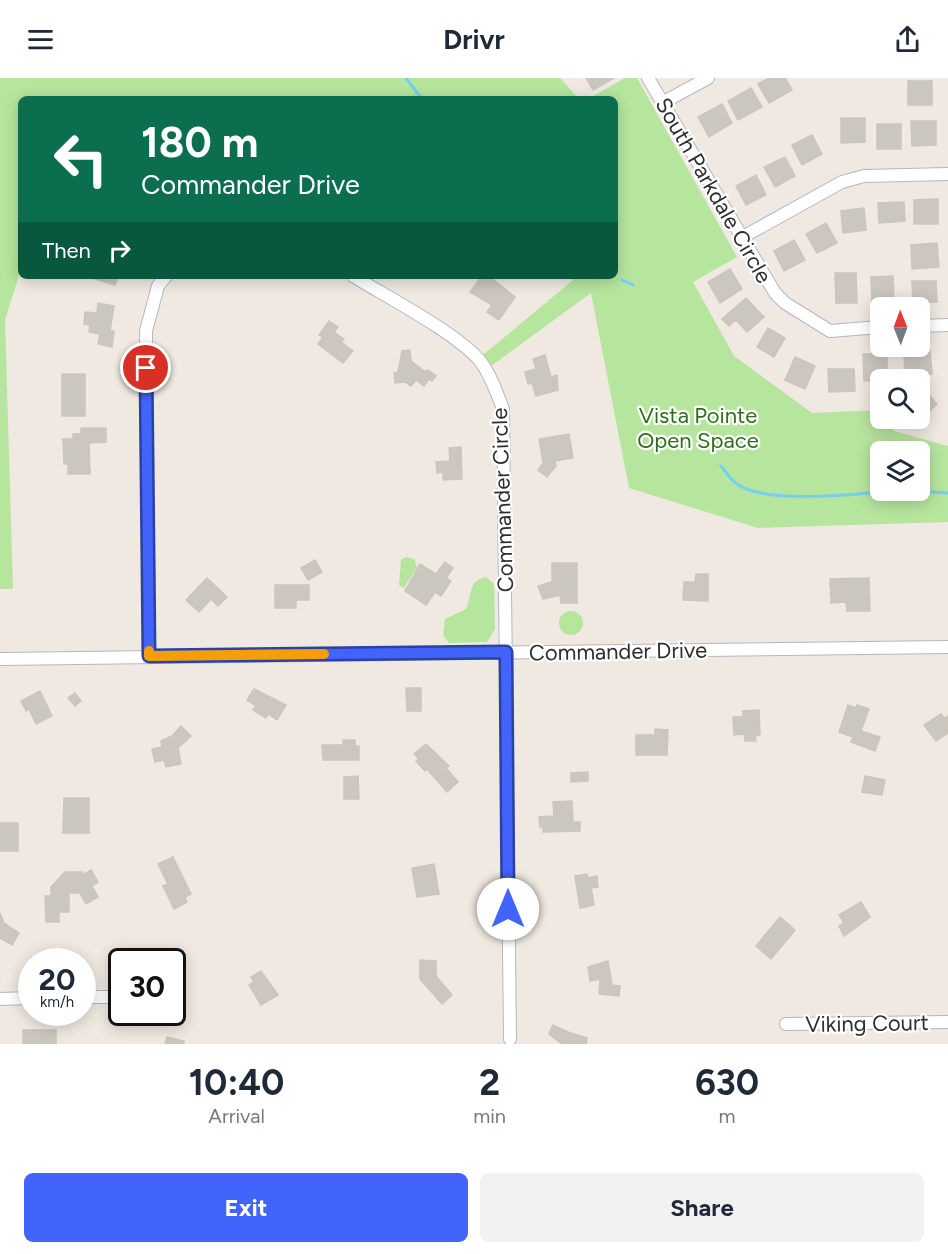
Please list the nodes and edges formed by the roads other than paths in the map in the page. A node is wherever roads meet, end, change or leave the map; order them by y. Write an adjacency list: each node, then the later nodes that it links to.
1 (648, 78): 3 (street, South Parkdale Circle)
2 (708, 78): 3 (street)
3 (662, 103): 5 (street, South Parkdale Circle)
4 (948, 174): 5 (street)
5 (741, 238): 10 (street, South Parkdale Circle)
6 (164, 279): 13 (street)
7 (358, 279): 12 (street, Commander Circle)
8 (948, 325): 9 (street)
9 (930, 326)
10 (870, 328)
11 (948, 647): 12 (street, Commander Drive)
12 (506, 652): 13 (street, Commander Drive); 19 (street, Commander Circle)
13 (149, 656): 14 (street, Commander Drive)
14 (0, 659)
15 (18, 998): 16 (street)
16 (0, 999)
17 (948, 1022): 18 (street, Viking Court)
18 (786, 1023)
19 (510, 1039)

